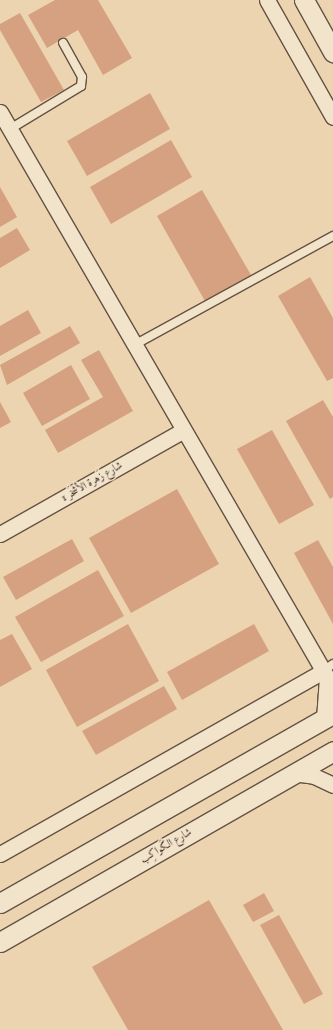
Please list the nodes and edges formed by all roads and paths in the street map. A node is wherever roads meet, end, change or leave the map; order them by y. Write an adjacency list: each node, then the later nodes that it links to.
1 (267, 0): 6 (street)
2 (304, 0): 4 (street)
3 (63, 43): 7 (lane)
4 (333, 52)
5 (0, 112): 7 (street)
6 (333, 116)
7 (10, 129): 9 (street)
8 (333, 236): 9 (lane)
9 (134, 345): 10 (street)
10 (184, 430): 11 (street, شارع زَهرة الأشخَر 1); 12 (street)
11 (0, 534)
12 (329, 673): 13 (street); 17 (street)
13 (329, 716): 18 (street)
14 (333, 751): 15 (street, شارع الكَواكِب)
15 (293, 773): 16 (street); 19 (street, شارع الكَواكِب)
16 (333, 785)
17 (0, 854)
18 (0, 902)
19 (0, 942)

